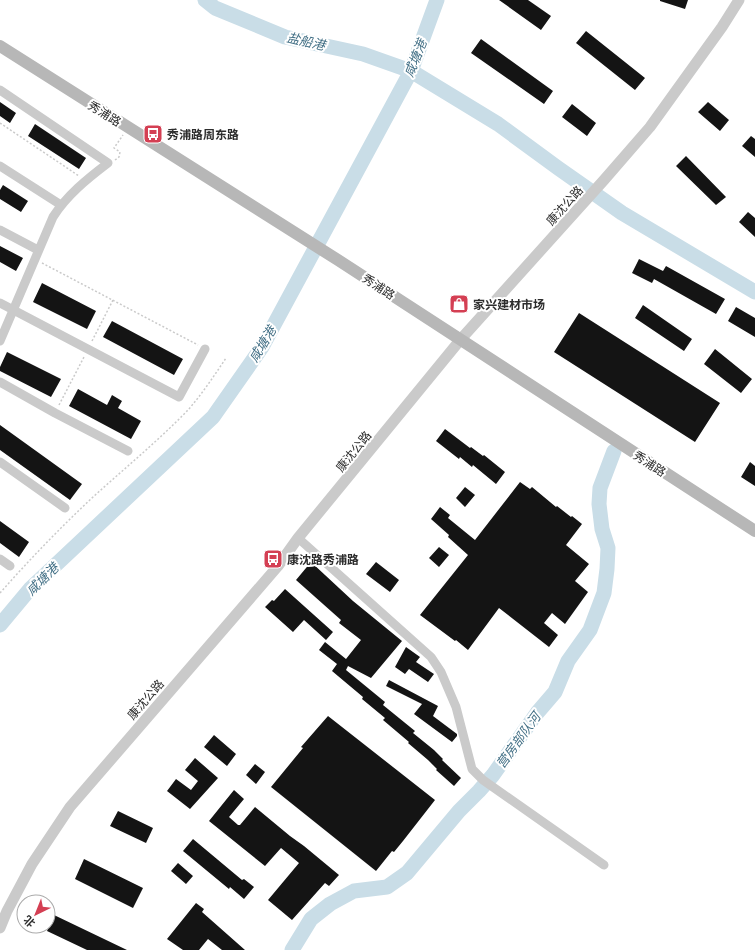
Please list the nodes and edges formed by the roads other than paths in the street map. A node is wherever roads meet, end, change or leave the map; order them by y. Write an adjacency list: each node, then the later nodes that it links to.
1 (739, 0): 10 (street, 康沈公路)
2 (1, 48): 10 (main road, 秀浦路)
3 (0, 90): 5 (street)
4 (0, 166): 5 (street)
5 (61, 205): 7 (street)
6 (0, 230): 7 (street)
7 (37, 255): 9 (street)
8 (0, 303): 9 (street)
9 (14, 310): 11 (street); 12 (street)
10 (461, 339): 17 (main road, 秀浦路); 18 (street, 康沈公路)
11 (0, 342)
12 (205, 349)
13 (0, 382): 14 (street)
14 (128, 451)
15 (0, 462): 16 (street)
16 (65, 508)
17 (755, 531)
18 (298, 538): 21 (street); 22 (street, 康沈公路)
19 (0, 559): 20 (street)
20 (10, 566)
21 (604, 865)
22 (0, 928)

